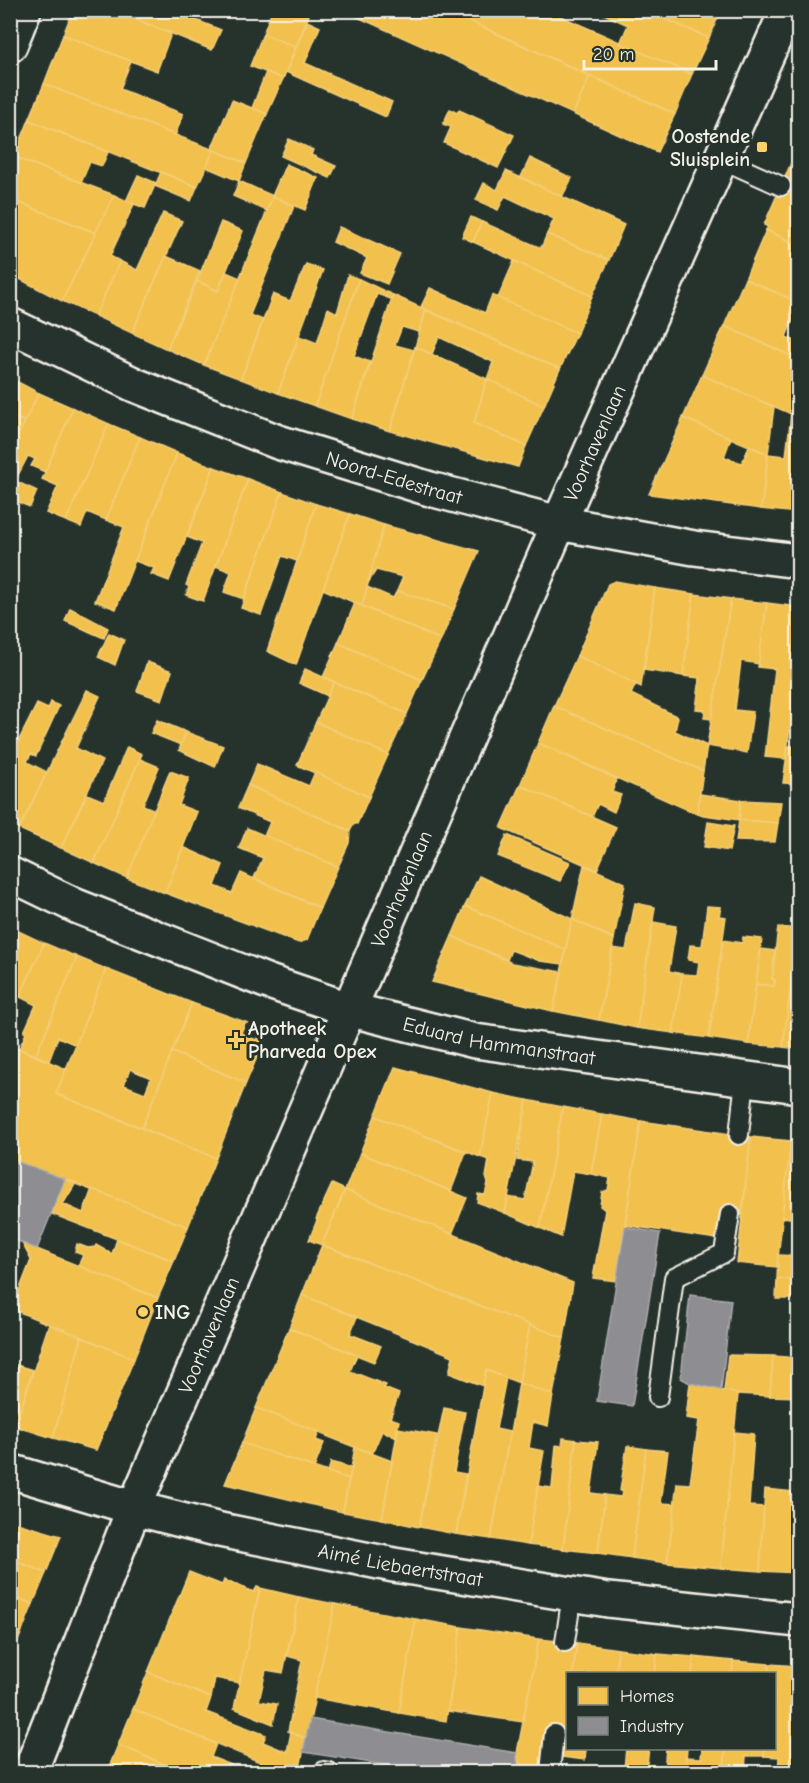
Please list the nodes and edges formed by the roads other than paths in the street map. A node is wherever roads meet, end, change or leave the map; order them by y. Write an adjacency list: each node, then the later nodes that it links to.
1 (24, 10): 3 (street)
2 (787, 10): 4 (street, Voorhavenlaan)
3 (10, 45)
4 (720, 159): 5 (lane); 7 (street, Voorhavenlaan)
5 (781, 186)
6 (10, 325): 7 (street, Noord-Edestraat)
7 (559, 523): 8 (street, Noord-Edestraat); 10 (street, Voorhavenlaan)
8 (798, 561)
9 (10, 874): 10 (street, Eduard Hammanstraat)
10 (348, 1009): 11 (street, Eduard Hammanstraat); 17 (street, Voorhavenlaan)
11 (745, 1079): 12 (street, Eduard Hammanstraat); 13 (lane)
12 (798, 1086)
13 (739, 1135)
14 (730, 1214): 15 (lane)
15 (658, 1397)
16 (10, 1471): 17 (street, Aimé Liebaertstraat)
17 (134, 1508): 18 (street, Aimé Liebaertstraat); 22 (street, Voorhavenlaan)
18 (572, 1594): 19 (street, Aimé Liebaertstraat); 20 (lane)
19 (798, 1620)
20 (565, 1642)
21 (554, 1734): 23 (lane)
22 (30, 1773)
23 (550, 1773)

